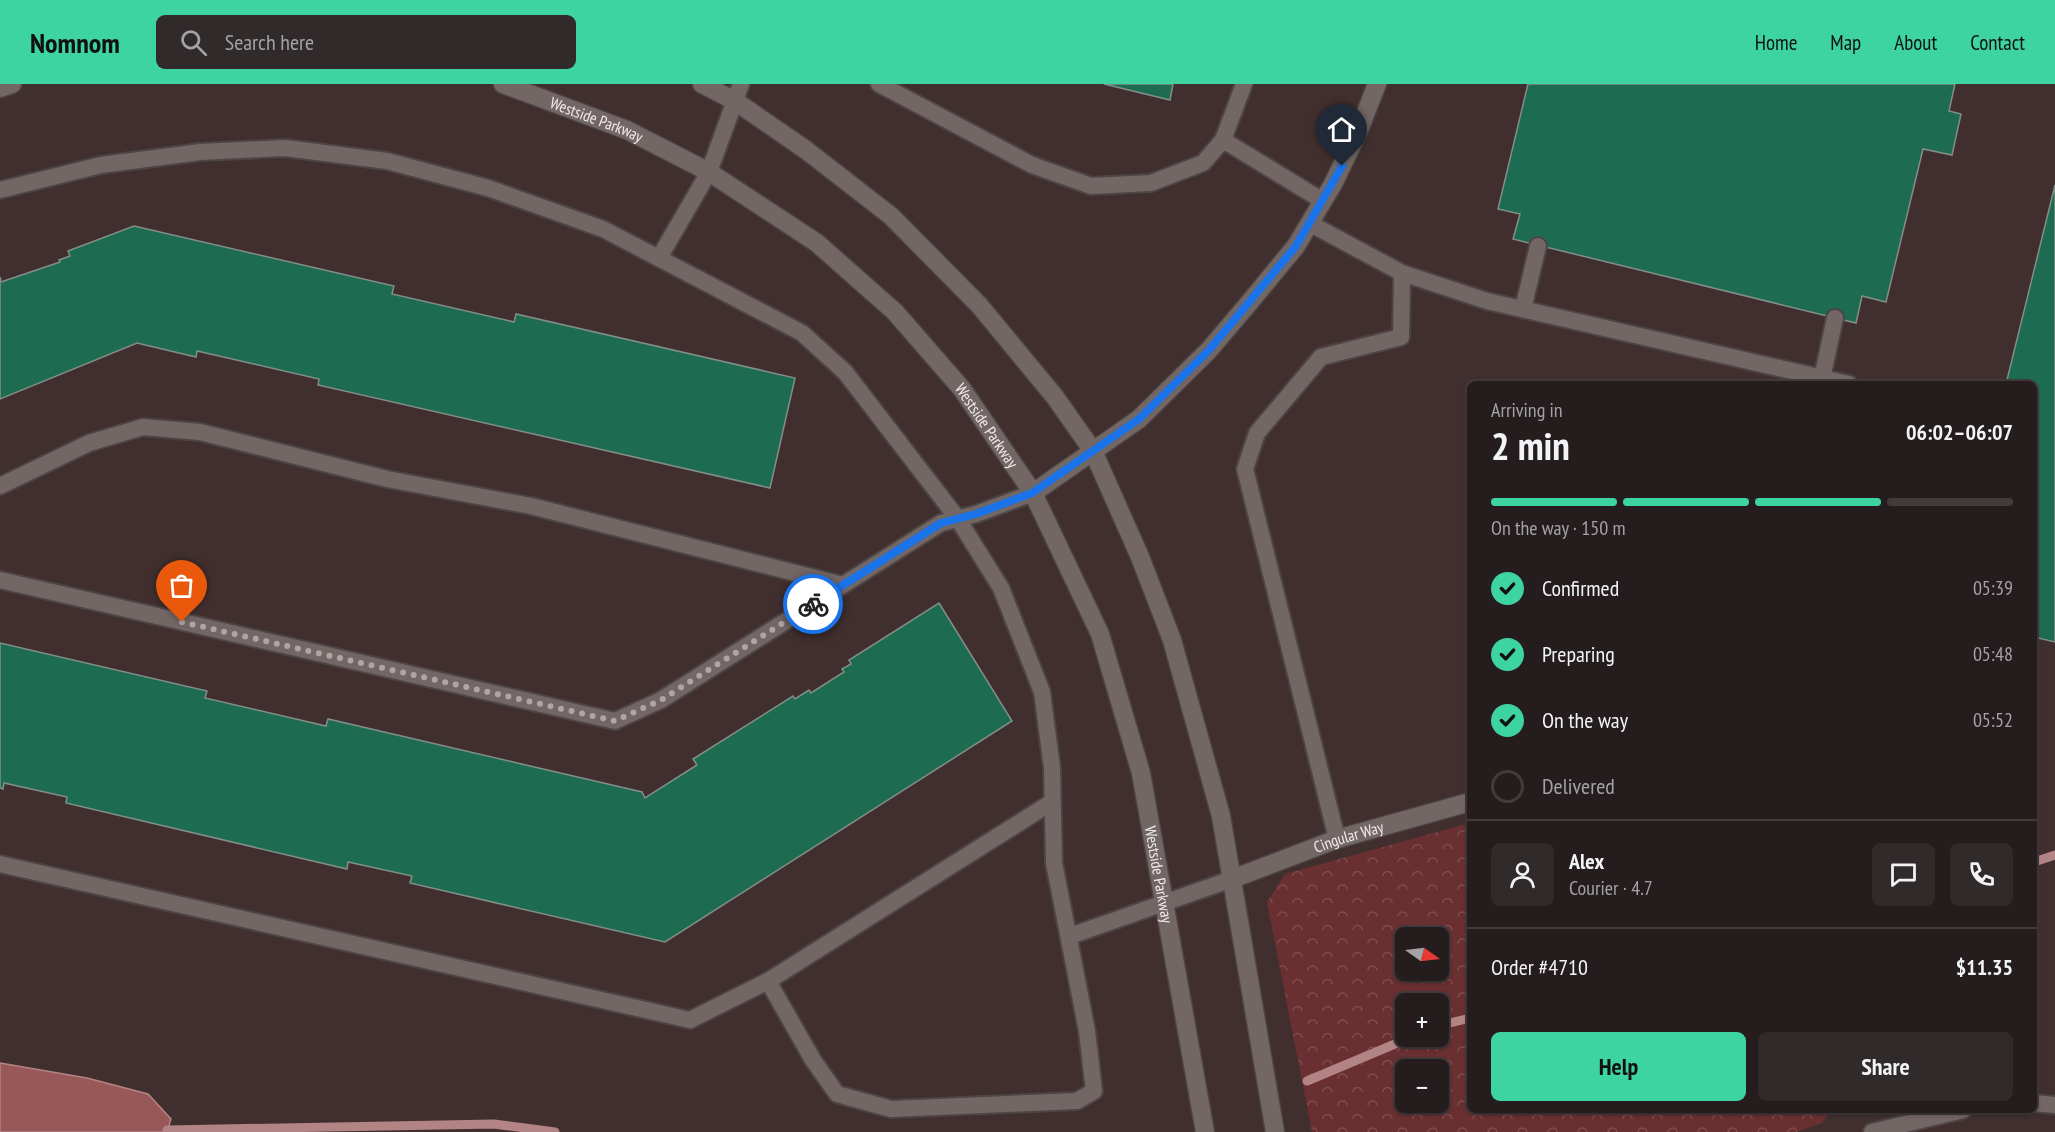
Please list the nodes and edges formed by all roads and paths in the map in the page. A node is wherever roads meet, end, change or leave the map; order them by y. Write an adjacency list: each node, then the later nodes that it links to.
1 (12, 84): 7 (main road)
2 (503, 84): 10 (main road, Westside Parkway)
3 (702, 84): 8 (main road)
4 (879, 84): 9 (lane)
5 (1244, 84): 9 (lane)
6 (1377, 84): 12 (main road)
7 (0, 88)
8 (738, 93): 10 (lane); 21 (main road)
9 (1223, 140): 12 (lane)
10 (709, 172): 15 (lane); 23 (main road, Westside Parkway)
11 (0, 190): 15 (lane)
12 (1323, 201): 13 (main road)
13 (1309, 223): 16 (lane); 21 (main road)
14 (1538, 246): 17 (lane)
15 (659, 258): 24 (lane)
16 (1402, 273): 17 (lane); 29 (lane)
17 (1523, 309): 19 (lane)
18 (1835, 318): 19 (lane)
19 (1822, 378): 20 (lane)
20 (1836, 381)
21 (1093, 451): 23 (main road); 31 (main road)
22 (0, 486): 26 (lane)
23 (1032, 493): 24 (lane); 32 (main road, Westside Parkway)
24 (958, 519): 26 (lane); 27 (lane)
25 (0, 580): 26 (lane)
26 (843, 585)
27 (1053, 802): 33 (lane); 34 (lane)
28 (1467, 803): 29 (main road, Cingular Way)
29 (1337, 838): 31 (main road, Cingular Way)
30 (0, 864): 34 (lane)
31 (1232, 879): 32 (lane); 39 (main road)
32 (1163, 904): 33 (lane); 38 (main road, Westside Parkway)
33 (1070, 936): 34 (lane)
34 (768, 981)
35 (2037, 1103): 36 (lane)
36 (2055, 1105)
37 (1951, 1113): 40 (lane)
38 (1205, 1132)
39 (1275, 1132)
40 (1872, 1132)

